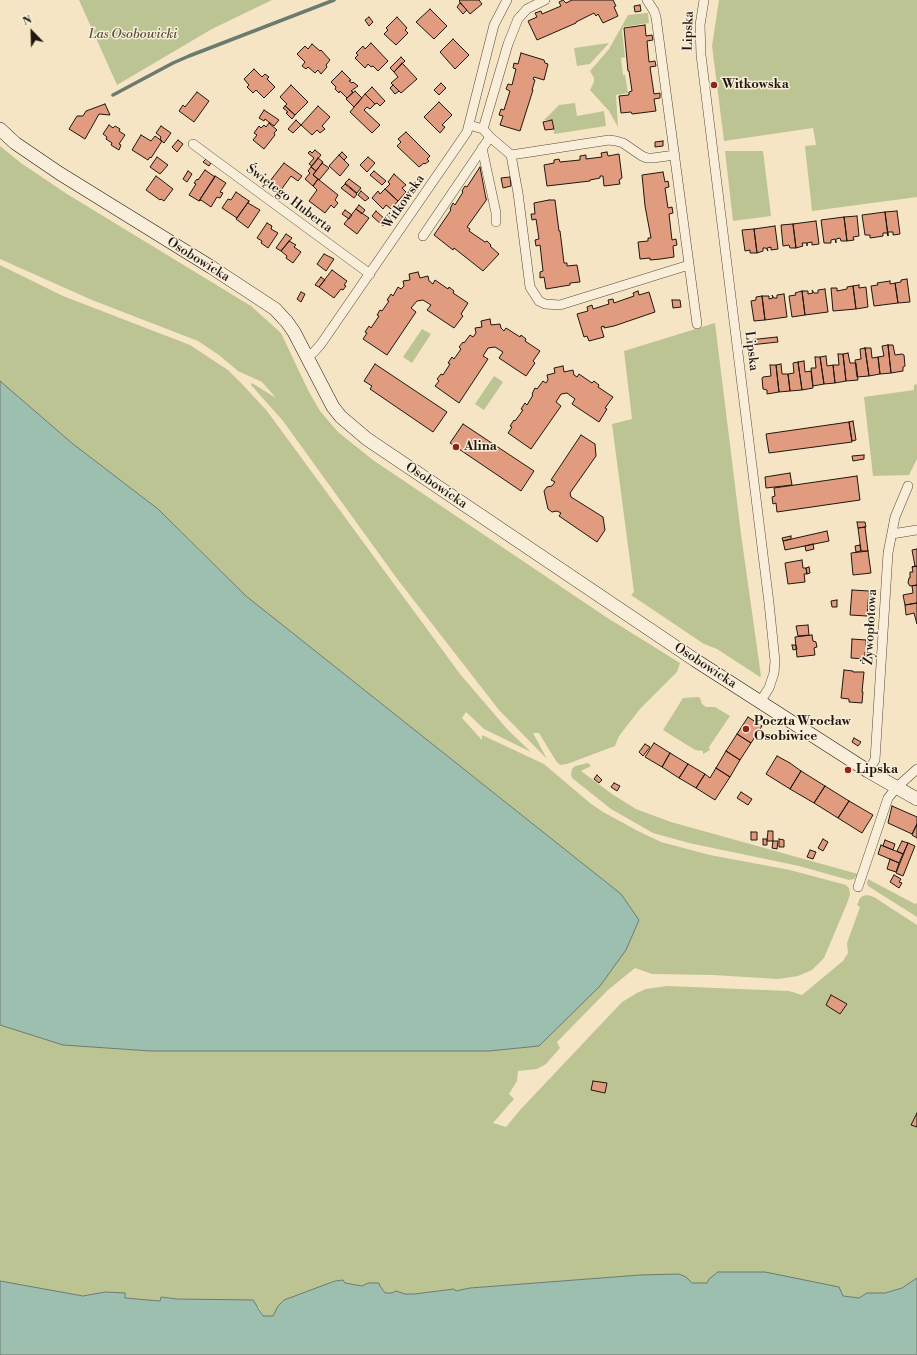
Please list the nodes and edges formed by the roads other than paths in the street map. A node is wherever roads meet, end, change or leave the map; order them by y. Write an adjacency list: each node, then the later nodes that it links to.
1 (506, 0): 5 (street, Witkowska)
2 (545, 0): 7 (street)
3 (647, 0): 12 (street)
4 (704, 0): 22 (street, Lipska)
5 (469, 125): 7 (street); 16 (street, Witkowska)
6 (0, 129): 18 (street, Osobowicka)
7 (483, 129): 8 (street)
8 (490, 137): 10 (street); 11 (street)
9 (193, 144): 16 (street, Świętego Huberta)
10 (482, 148): 13 (street); 14 (street)
11 (511, 155): 12 (street); 15 (street)
12 (675, 155): 15 (street)
13 (496, 222)
14 (423, 236)
15 (689, 265): 17 (street)
16 (370, 274): 18 (street, Witkowska)
17 (696, 324)
18 (307, 357): 22 (street, Osobowicka)
19 (908, 486): 21 (street, Żywopłotowa)
20 (917, 530): 21 (street)
21 (892, 534): 24 (street, Żywopłotowa)
22 (760, 702): 24 (street, Osobowicka)
23 (917, 768): 25 (street)
24 (868, 771): 25 (street, Osobowicka)
25 (897, 787): 26 (street, Osobowicka); 27 (street)
26 (917, 799)
27 (858, 887)

